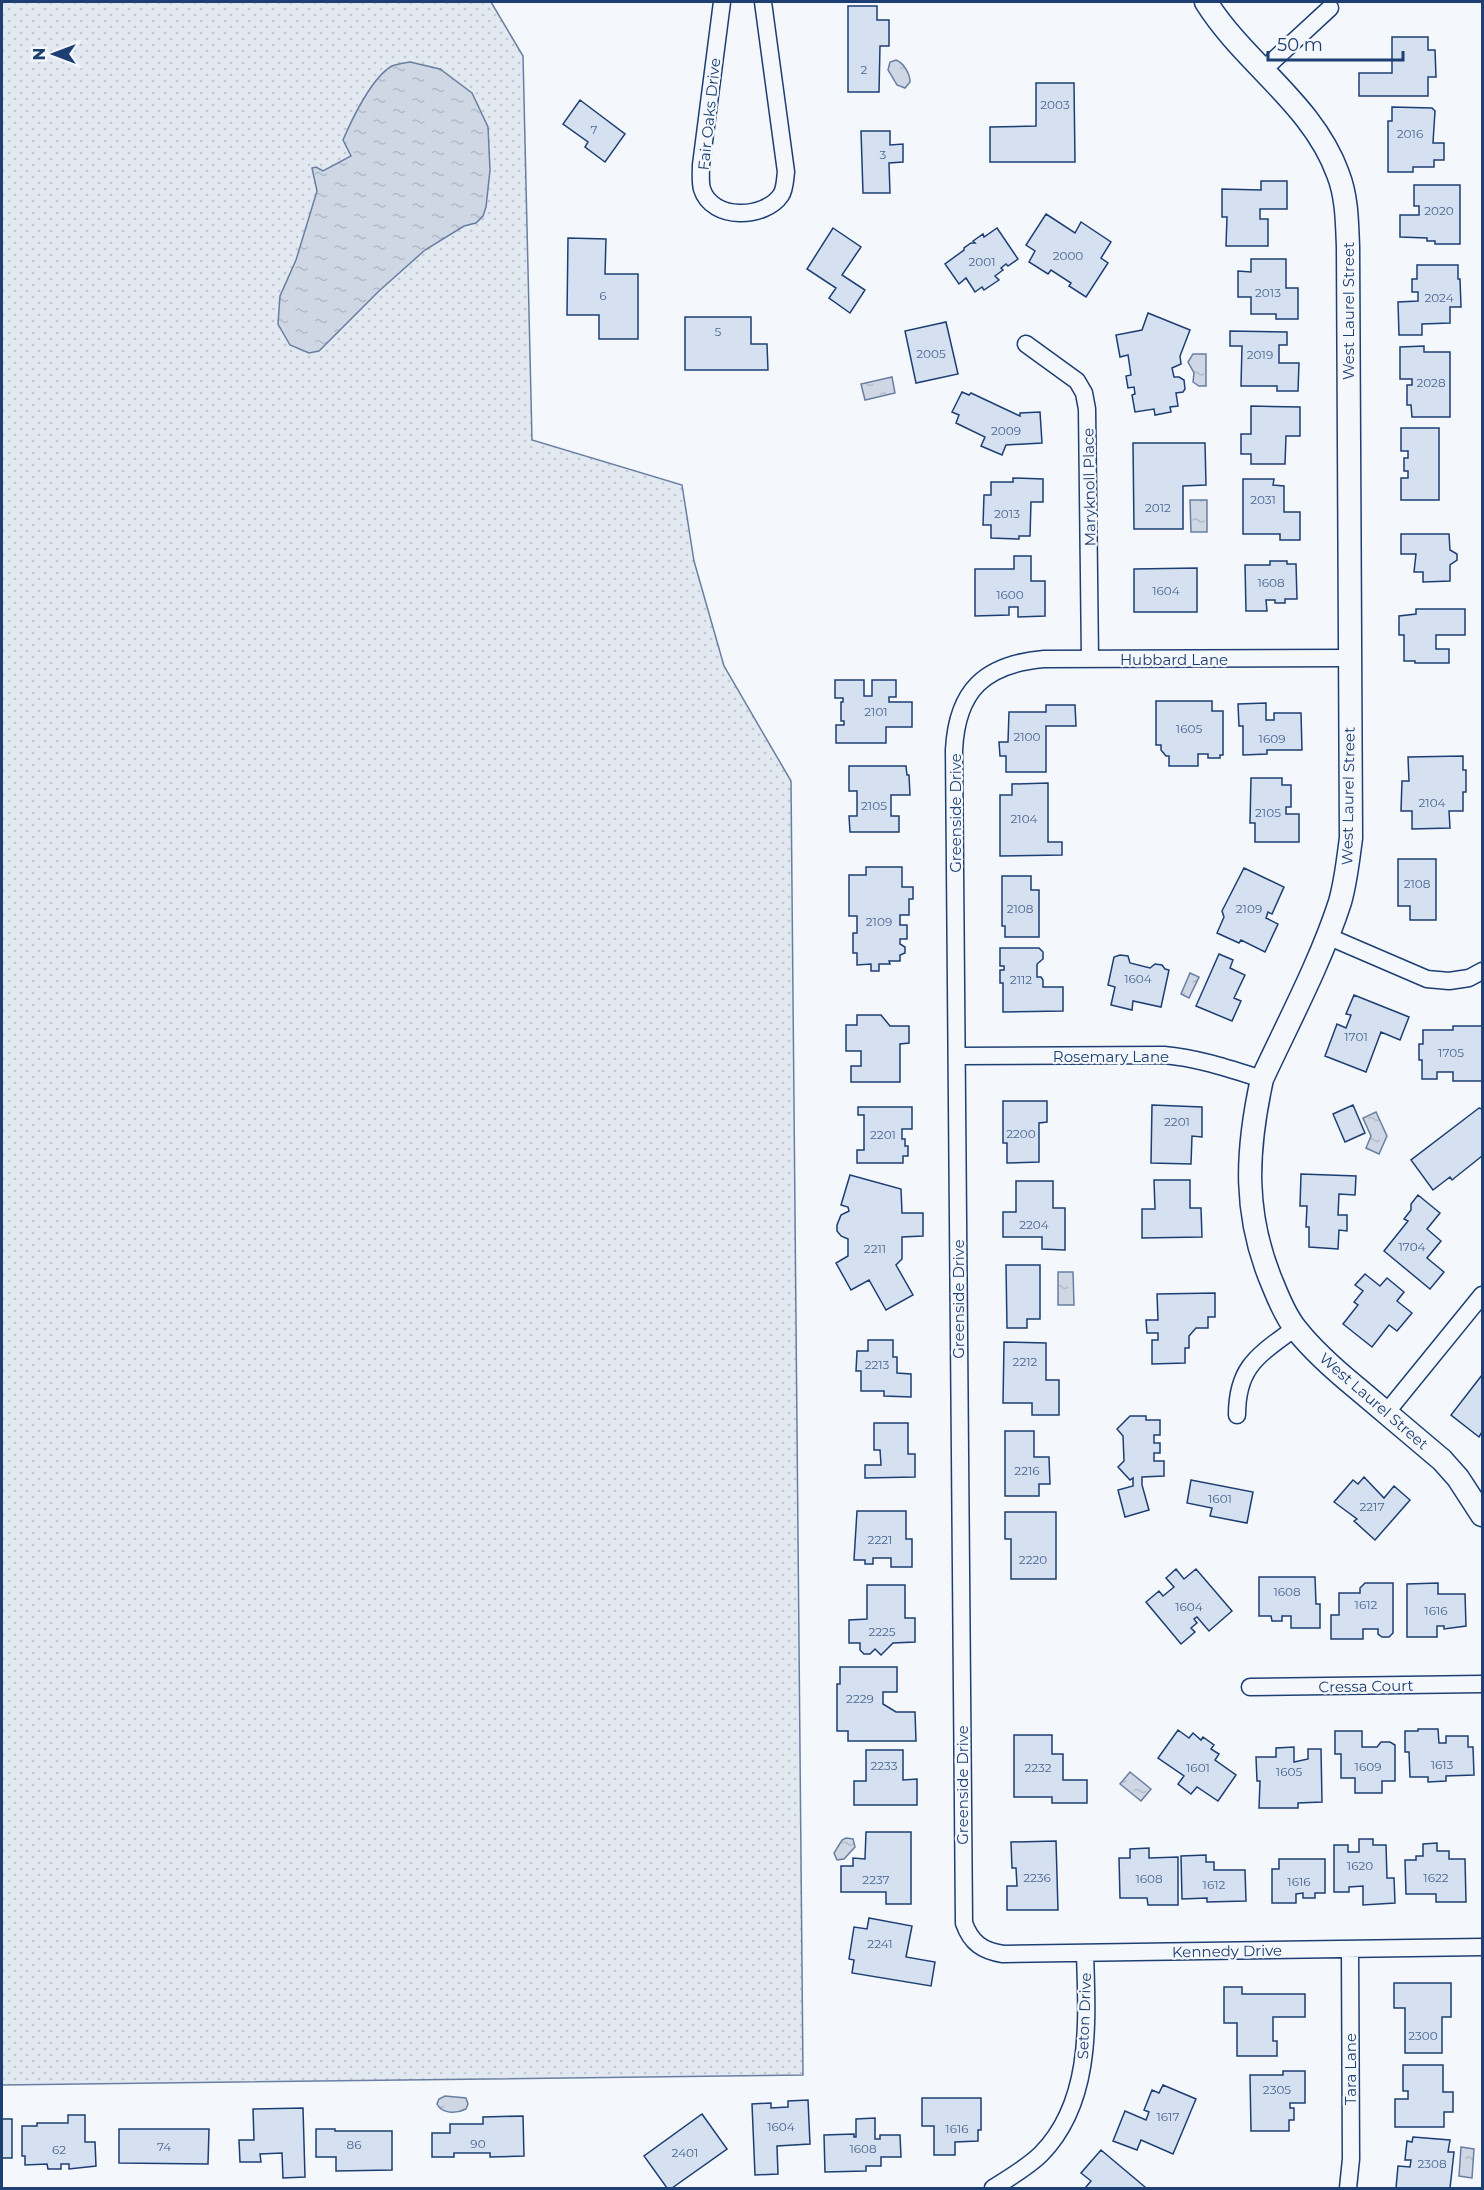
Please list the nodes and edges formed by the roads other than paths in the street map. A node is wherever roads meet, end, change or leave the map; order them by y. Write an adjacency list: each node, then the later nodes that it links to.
1 (722, 2): 2 (street, Fair Oaks Drive)
2 (763, 2)
3 (1206, 2): 5 (street, West Laurel Street)
4 (1329, 8): 5 (street)
5 (1263, 70): 7 (street, West Laurel Street)
6 (1026, 344): 8 (street, Maryknoll Place)
7 (1350, 658): 8 (street, Hubbard Lane); 10 (street, West Laurel Street)
8 (1090, 659): 9 (street, Hubbard Lane)
9 (999, 669): 12 (street, Greenside Drive)
10 (1327, 936): 11 (street); 13 (street, West Laurel Street)
11 (1482, 971)
12 (957, 1056): 13 (street, Rosemary Lane); 21 (street, Greenside Drive)
13 (1262, 1079): 15 (street, West Laurel Street)
14 (1482, 1294): 16 (street)
15 (1295, 1328): 16 (street, West Laurel Street); 17 (street)
16 (1386, 1413): 18 (street, West Laurel Street)
17 (1237, 1415)
18 (1482, 1515)
19 (1482, 1684): 20 (street, Cressa Court)
20 (1250, 1687)
21 (975, 1943): 24 (street, Kennedy Drive)
22 (1482, 1947): 23 (street, Kennedy Drive)
23 (1350, 1949): 24 (street, Kennedy Drive); 26 (street, Tara Lane)
24 (1085, 1953): 25 (street, Seton Drive)
25 (993, 2188)
26 (1348, 2188)

